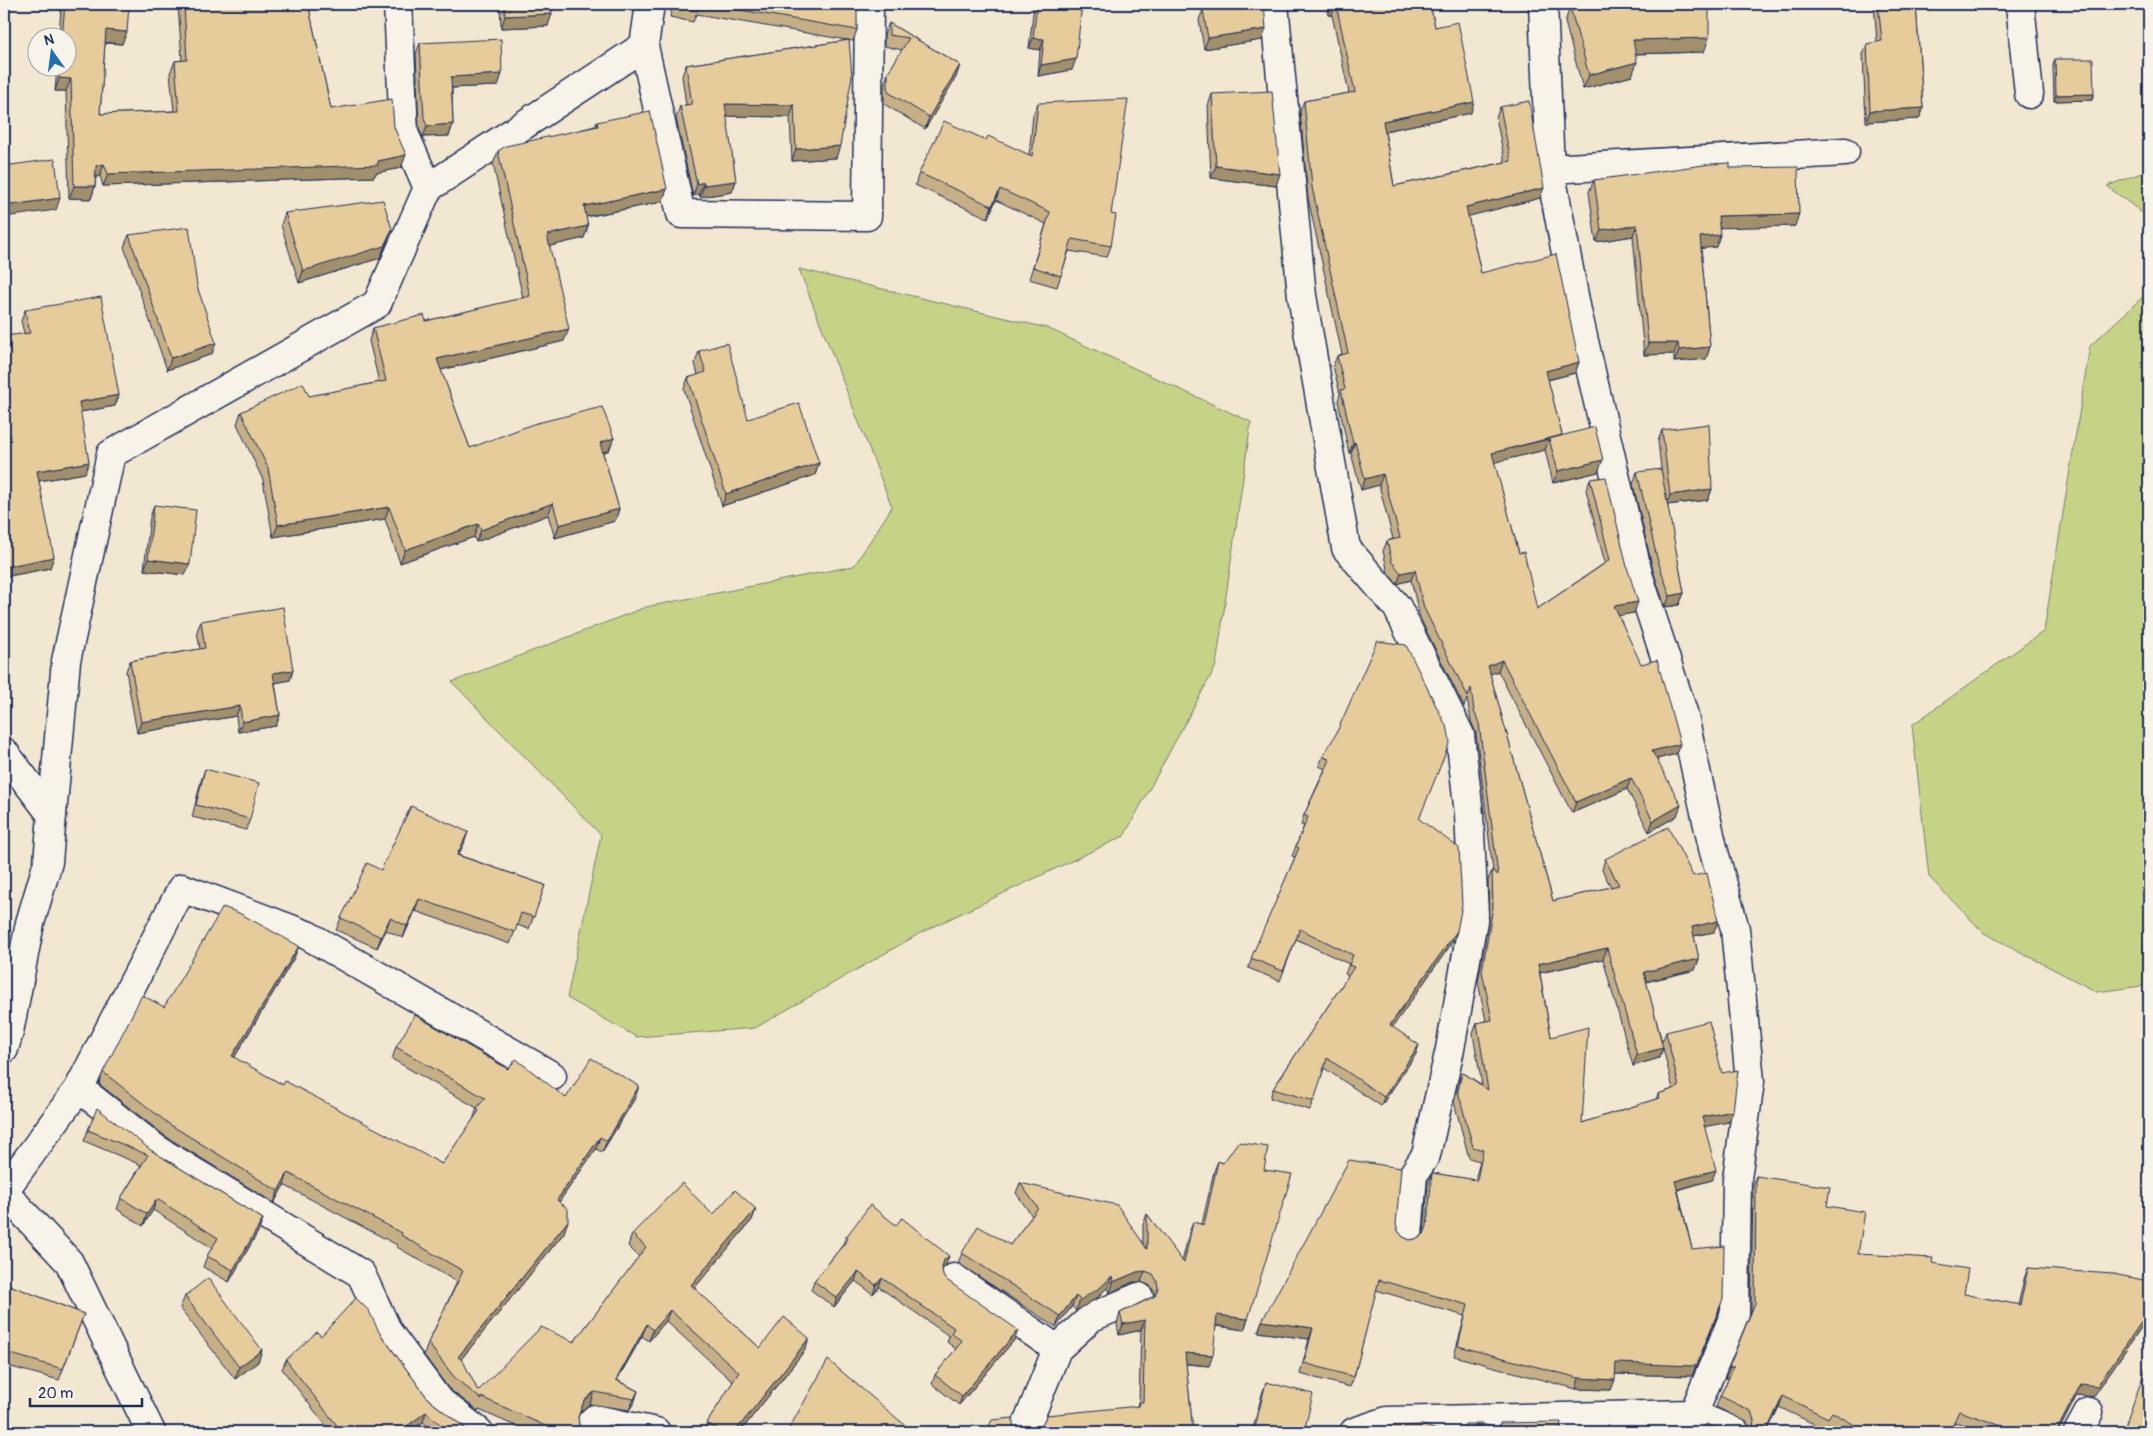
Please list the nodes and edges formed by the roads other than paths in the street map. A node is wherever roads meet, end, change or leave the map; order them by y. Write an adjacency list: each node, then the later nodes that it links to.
1 (398, 4): 11 (street)
2 (650, 4): 7 (street)
3 (869, 4): 7 (street)
4 (1274, 4): 18 (street)
5 (1543, 4): 10 (street)
6 (2020, 4): 8 (street)
7 (644, 46): 11 (street)
8 (2029, 94)
9 (1844, 152): 10 (street)
10 (1550, 169): 22 (street)
11 (428, 188): 13 (street)
12 (4, 752): 13 (street)
13 (52, 815): 14 (street)
14 (4, 1049)
15 (552, 1076): 16 (street)
16 (79, 1088): 17 (street); 24 (street)
17 (4, 1192): 23 (street)
18 (1408, 1235)
19 (954, 1278): 21 (street)
20 (1139, 1296): 21 (street)
21 (1057, 1348): 27 (street)
22 (1689, 1423): 28 (street); 29 (street)
23 (151, 1432)
24 (479, 1432)
25 (589, 1432): 26 (street)
26 (656, 1432)
27 (1024, 1432)
28 (1354, 1432)
29 (1735, 1432)

